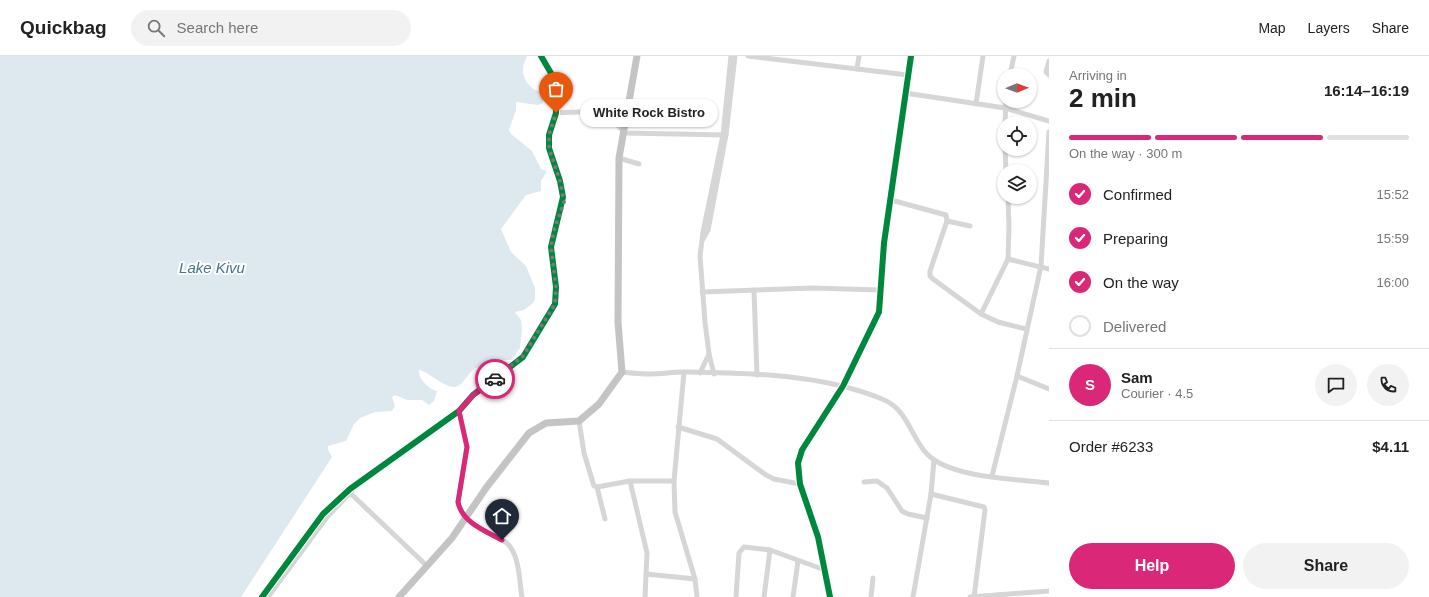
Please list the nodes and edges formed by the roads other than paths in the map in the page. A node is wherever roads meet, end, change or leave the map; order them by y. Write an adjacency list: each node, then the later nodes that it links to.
1 (542, 56): 21 (street)
2 (637, 56): 25 (highway)
3 (731, 56): 26 (street)
4 (735, 56): 26 (street)
5 (748, 56): 12 (street)
6 (808, 56): 12 (street)
7 (859, 56): 14 (street)
8 (911, 56): 15 (street)
9 (983, 56): 18 (street)
10 (1014, 56): 13 (street)
11 (1049, 61): 16 (street)
12 (808, 63): 14 (street)
13 (1011, 68)
14 (857, 69): 15 (street)
15 (908, 75): 17 (street)
16 (1049, 75)
17 (906, 93): 18 (street); 29 (street)
18 (976, 104): 19 (street)
19 (997, 107)
20 (1005, 108): 22 (street); 23 (street)
21 (556, 113): 25 (street); 50 (street)
22 (1004, 116)
23 (1049, 121)
24 (1049, 132): 34 (street)
25 (625, 133): 26 (street); 27 (highway)
26 (724, 135): 38 (street)
27 (619, 158): 28 (street); 42 (highway)
28 (638, 164)
29 (891, 200): 31 (street); 37 (street)
30 (1008, 204): 33 (street)
31 (947, 221): 32 (street); 39 (street)
32 (970, 226)
33 (1008, 259): 34 (street); 39 (street)
34 (1040, 266): 35 (street); 40 (street)
35 (1049, 268)
36 (754, 290): 37 (street); 38 (street); 46 (street)
37 (880, 290): 48 (street)
38 (702, 292): 41 (street)
39 (981, 314): 40 (street)
40 (1026, 329): 47 (street)
41 (709, 354): 44 (street); 45 (street)
42 (622, 372): 43 (street); 51 (highway)
43 (684, 372): 44 (street); 52 (street)
44 (700, 373): 45 (street)
45 (714, 374): 46 (street)
46 (757, 375): 48 (street)
47 (1017, 376): 49 (street); 54 (street)
48 (843, 386): 53 (street); 58 (street)
49 (1049, 389)
50 (459, 411): 61 (street); 64 (street)
51 (579, 421): 60 (street); 64 (highway)
52 (678, 427): 56 (street); 58 (street)
53 (934, 460): 54 (street); 62 (street)
54 (992, 476): 59 (street)
55 (630, 481): 56 (street); 60 (street); 70 (street)
56 (674, 481): 73 (street)
57 (864, 482): 63 (street)
58 (800, 484): 69 (street)
59 (1049, 484)
60 (597, 487): 65 (street)
61 (350, 490): 68 (street); 71 (street)
62 (931, 494): 63 (street); 88 (street)
63 (927, 518): 86 (street)
64 (466, 519): 68 (highway); 78 (street)
65 (605, 519)
66 (770, 550): 67 (street); 81 (street); 82 (street)
67 (798, 561): 69 (street); 83 (street)
68 (426, 566): 77 (highway)
69 (824, 570): 84 (street)
70 (646, 574): 73 (street); 79 (street)
71 (281, 576): 75 (street); 76 (street)
72 (873, 578): 85 (street)
73 (695, 579): 80 (street)
74 (1049, 591): 88 (street)
75 (262, 597)
76 (268, 597)
77 (398, 597)
78 (522, 597)
79 (645, 597)
80 (697, 597)
81 (736, 597)
82 (764, 597)
83 (794, 597)
84 (830, 597)
85 (871, 597)
86 (914, 597)
87 (970, 597): 88 (street)
88 (974, 597)

